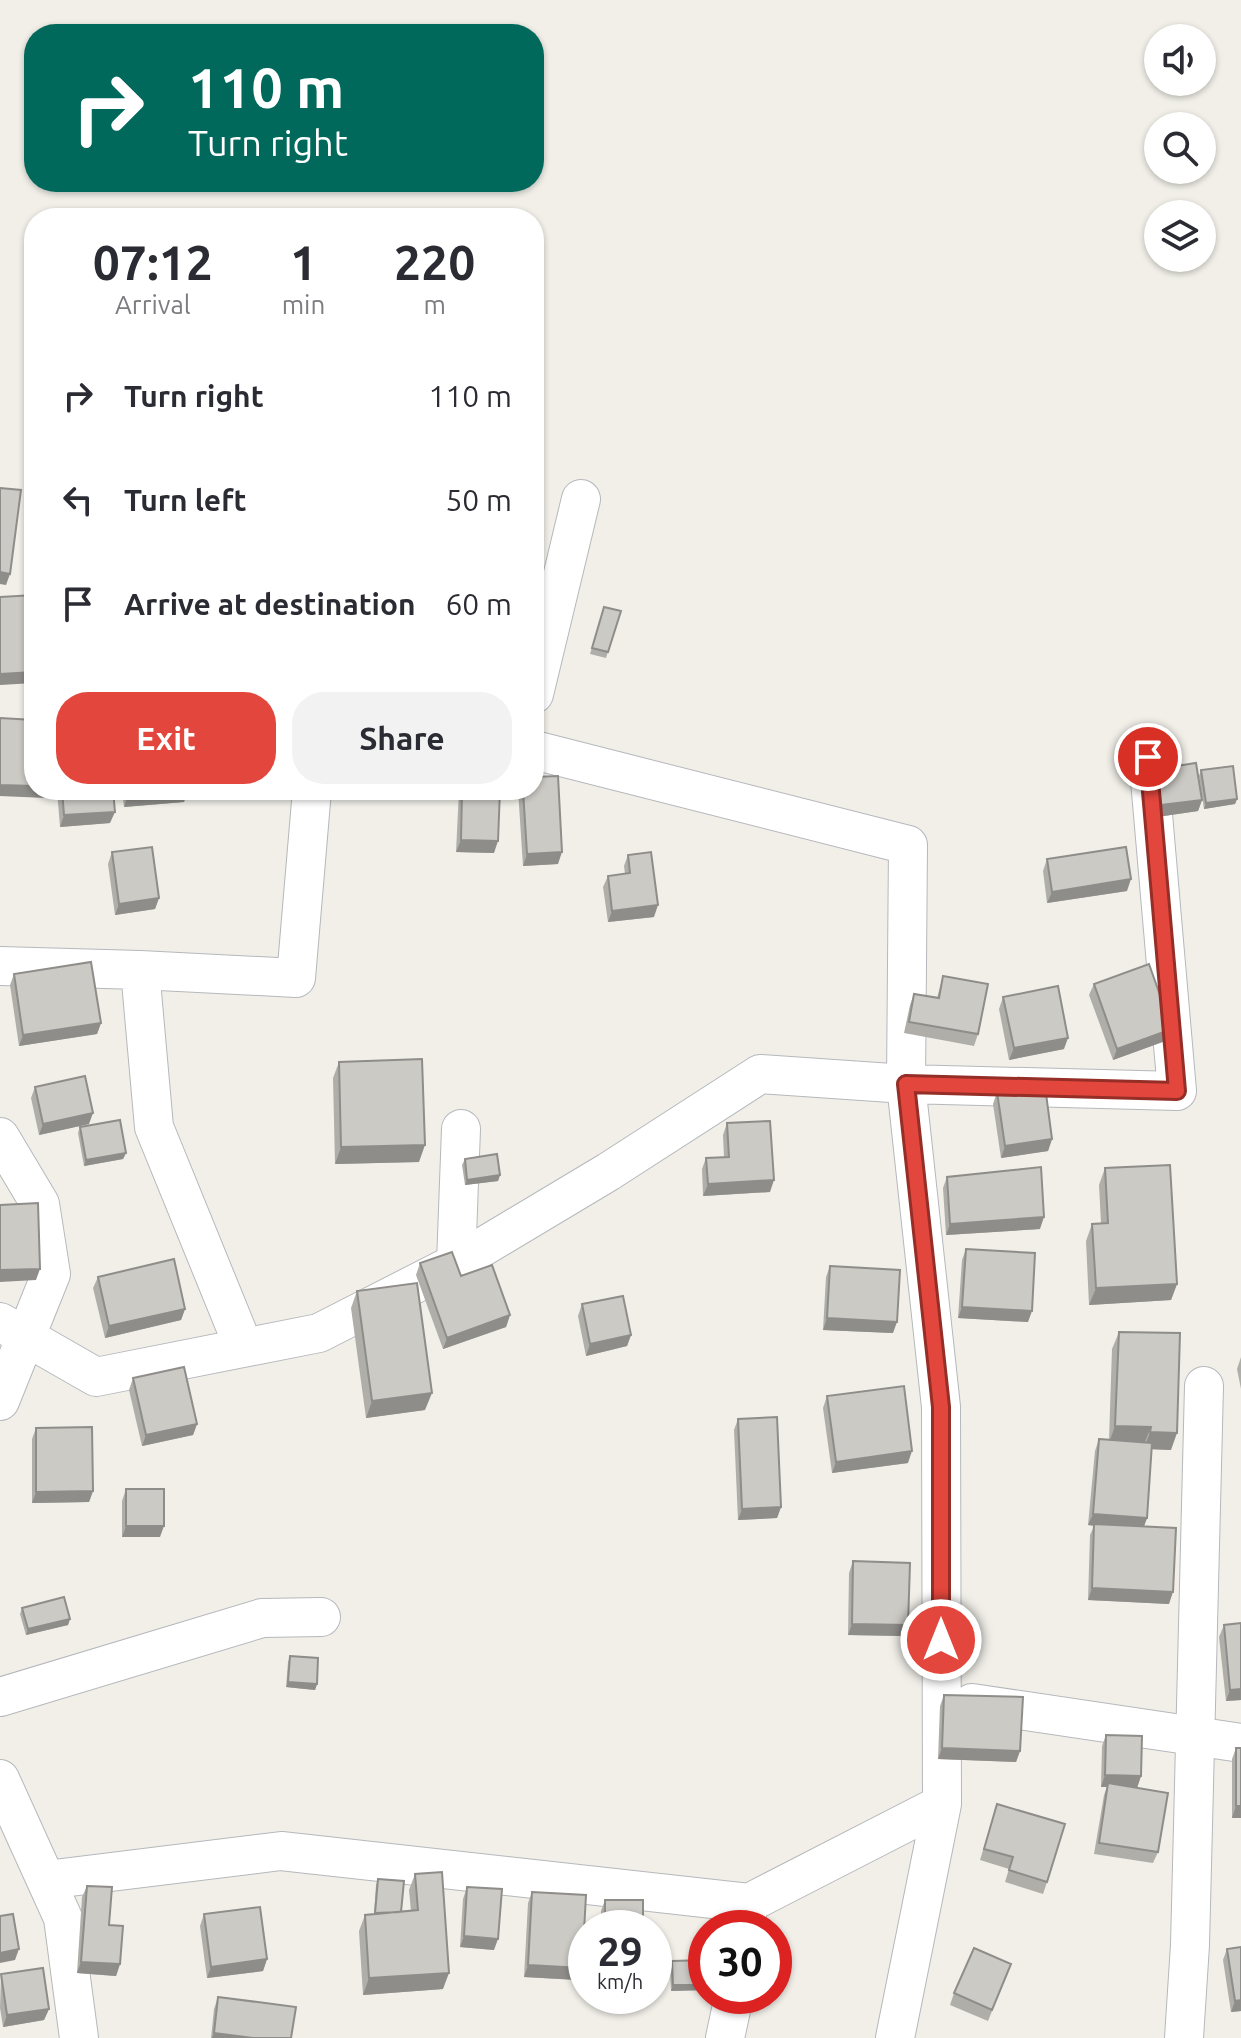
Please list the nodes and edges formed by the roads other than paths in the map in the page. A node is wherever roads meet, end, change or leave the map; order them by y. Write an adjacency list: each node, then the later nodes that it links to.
1 (581, 499): 2 (street)
2 (544, 653)
3 (544, 753): 8 (street)
4 (1148, 757): 8 (street)
5 (311, 800): 7 (street)
6 (0, 966): 7 (street)
7 (140, 970): 13 (street)
8 (906, 1084): 11 (street); 18 (street)
9 (461, 1129): 11 (street)
10 (0, 1137): 12 (street)
11 (456, 1263): 13 (street)
12 (11, 1329): 13 (street); 15 (street)
13 (244, 1348)
14 (1204, 1386): 19 (street)
15 (0, 1401)
16 (321, 1617): 17 (street)
17 (0, 1697)
18 (942, 1699): 19 (street); 22 (street)
19 (1193, 1736): 20 (street); 30 (street)
20 (1241, 1743)
21 (0, 1779): 23 (street)
22 (942, 1804): 25 (street); 29 (street)
23 (46, 1880): 24 (street); 27 (street)
24 (711, 1910)
25 (756, 1910)
26 (730, 2014): 28 (street)
27 (79, 2038)
28 (725, 2038)
29 (895, 2038)
30 (1184, 2038)

